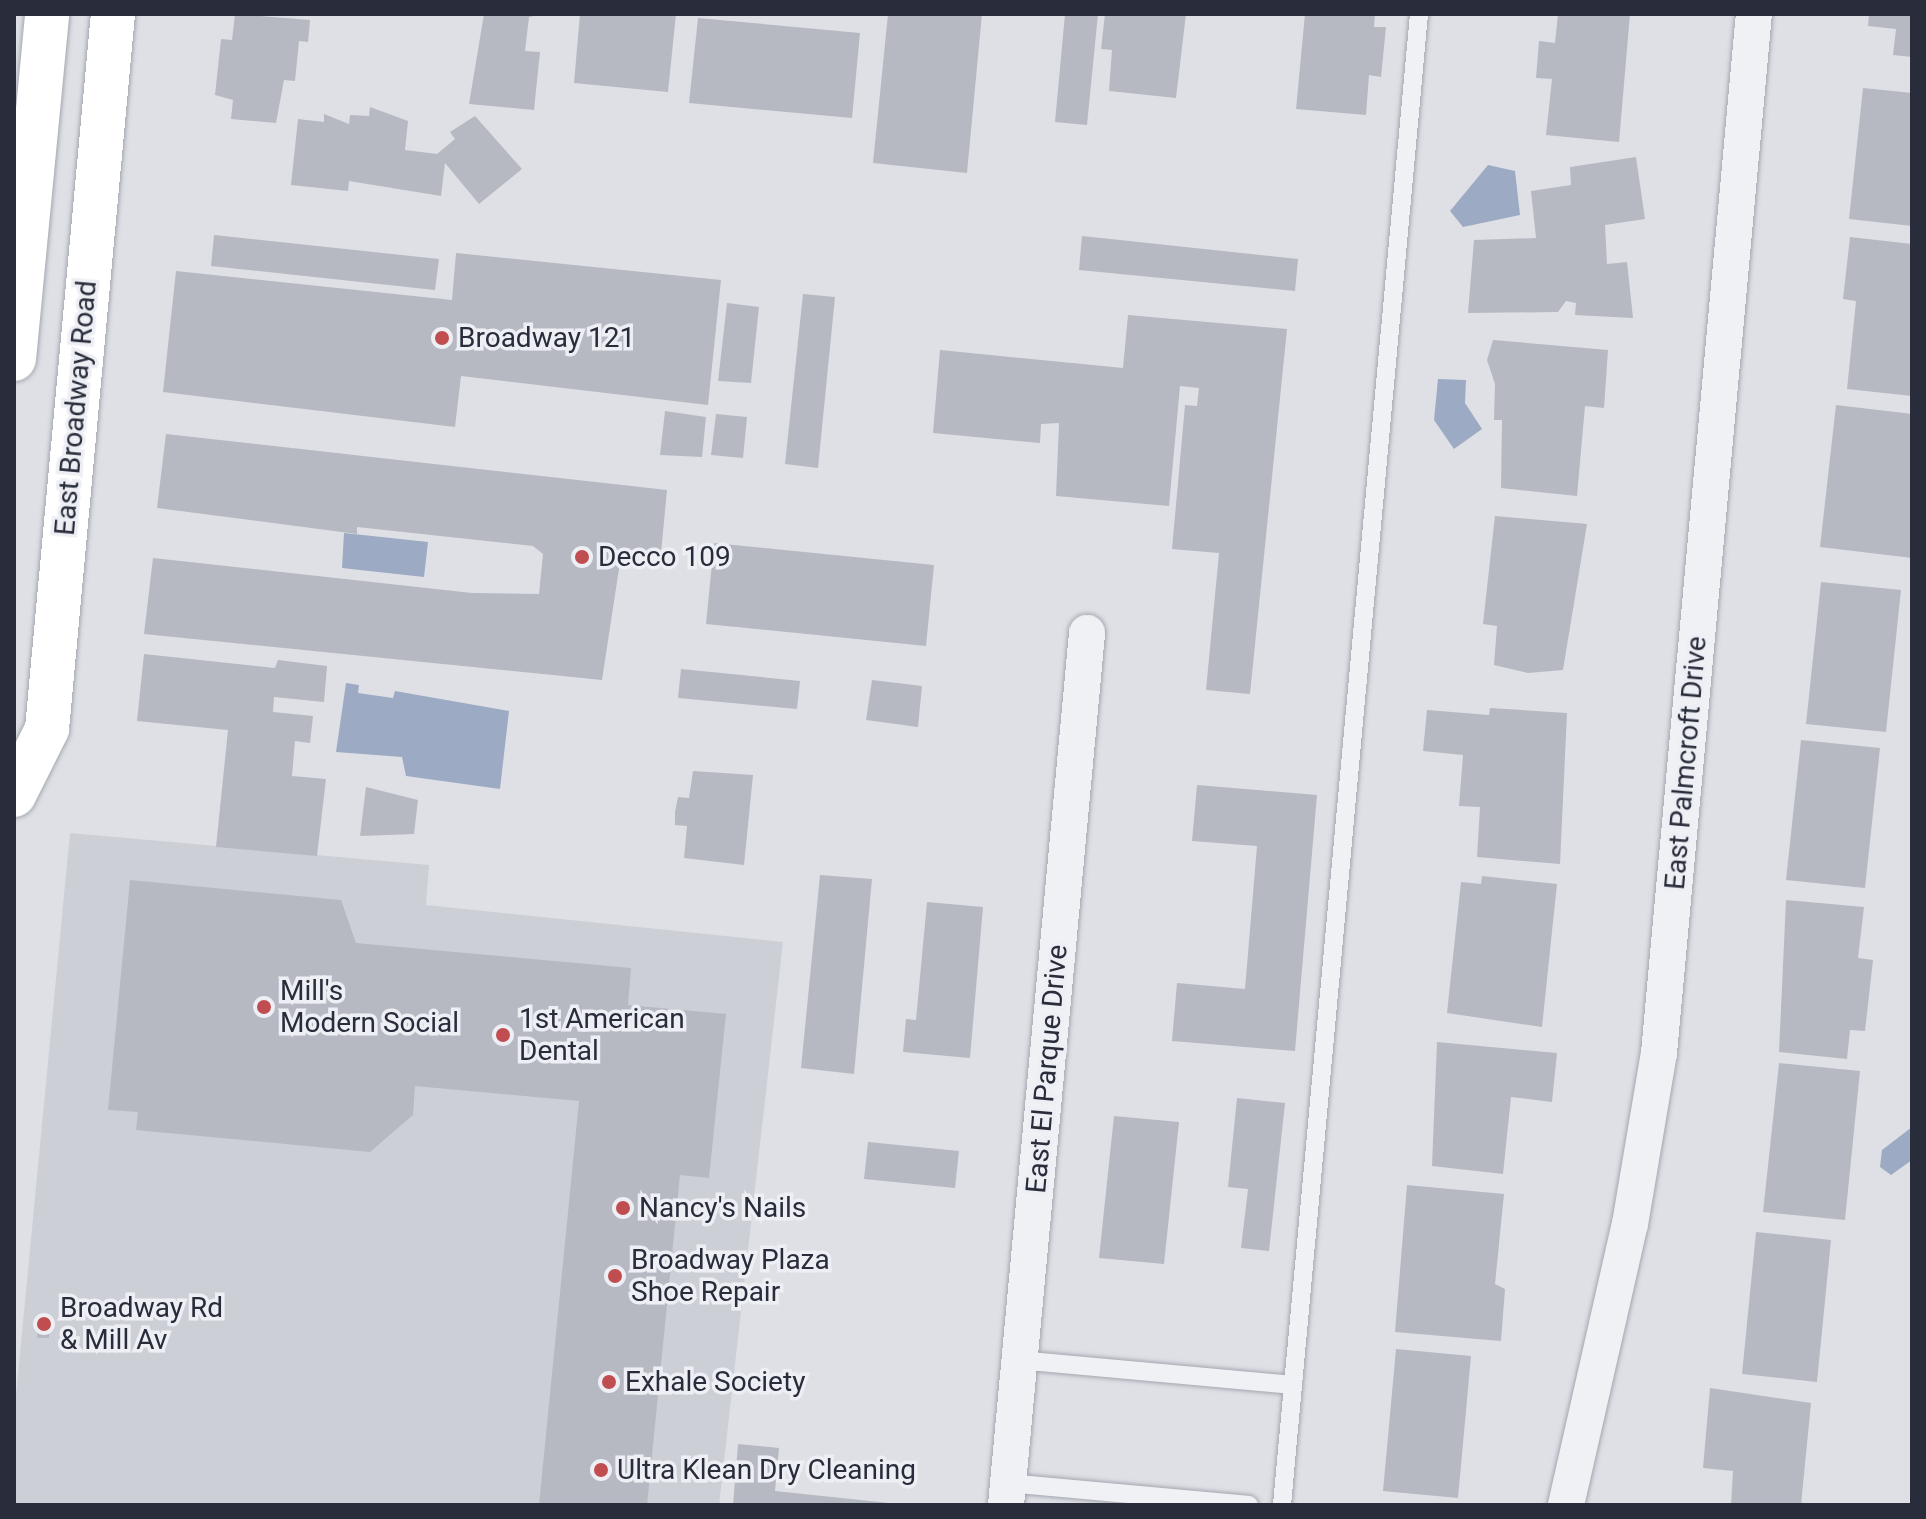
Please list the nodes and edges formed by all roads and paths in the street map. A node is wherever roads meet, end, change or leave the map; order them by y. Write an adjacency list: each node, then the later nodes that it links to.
1 (47, 14): 5 (main road)
2 (113, 14): 7 (main road, East Broadway Road)
3 (1419, 14): 9 (lane)
4 (1754, 14): 13 (street, East Palmcroft Drive)
5 (14, 359)
6 (1087, 633): 8 (street, East El Parque Drive)
7 (14, 795)
8 (1019, 1360): 9 (lane); 10 (street, East El Parque Drive)
9 (1293, 1385): 12 (lane)
10 (1007, 1494): 11 (lane)
11 (1249, 1505)
12 (1282, 1505)
13 (1566, 1505)

